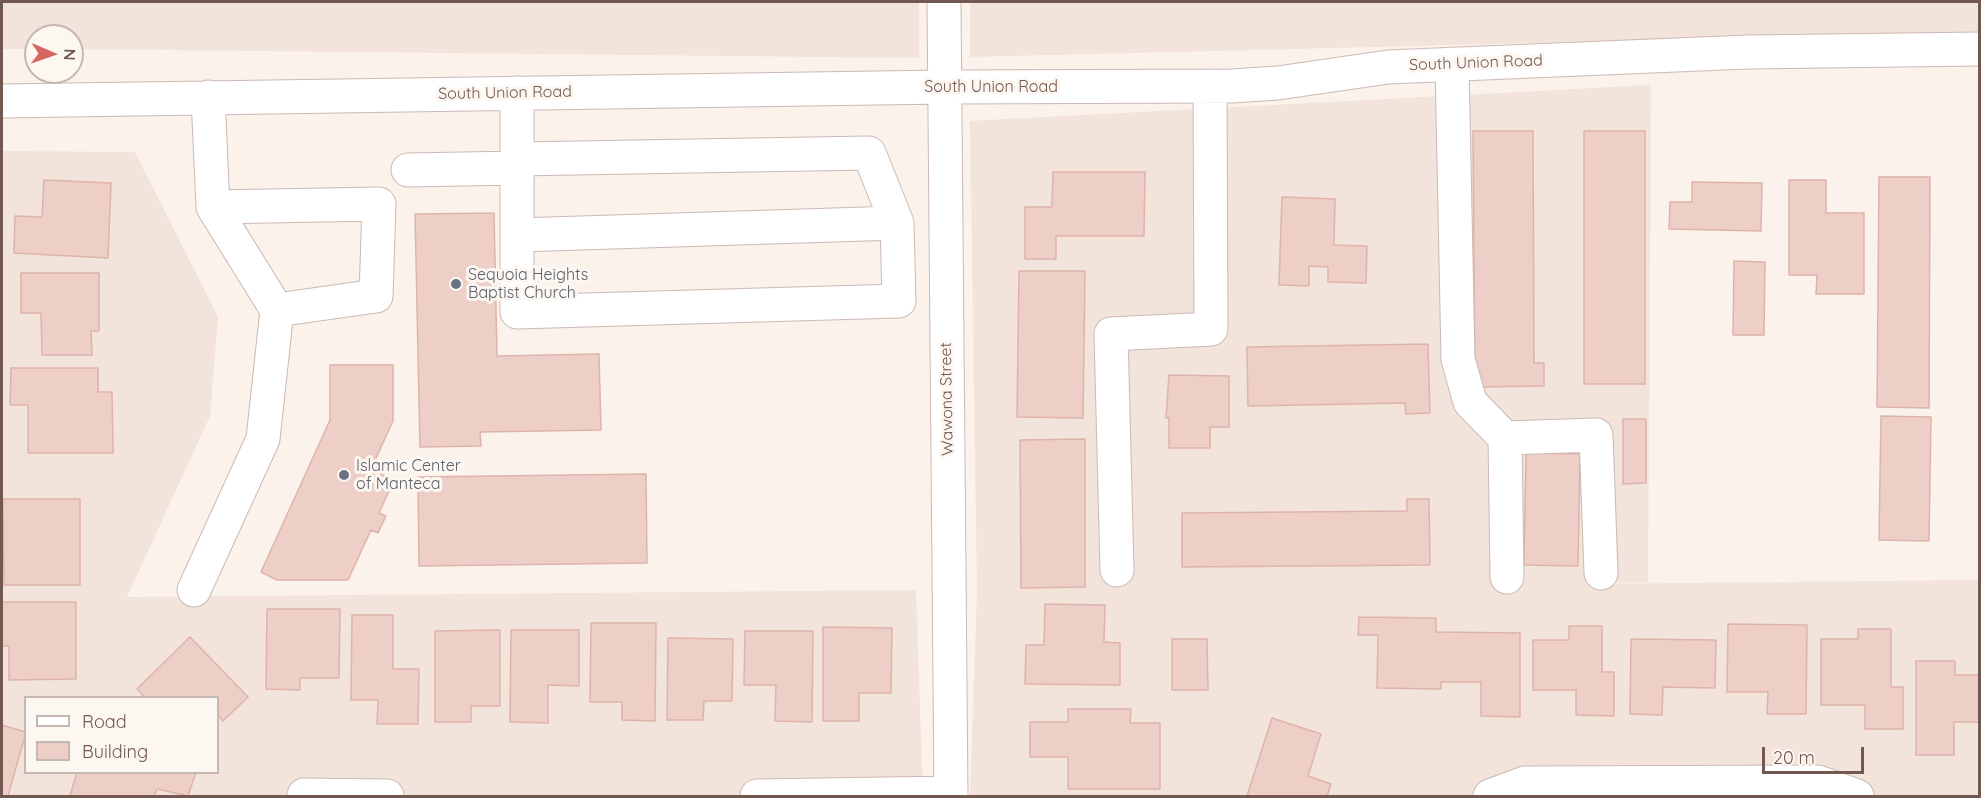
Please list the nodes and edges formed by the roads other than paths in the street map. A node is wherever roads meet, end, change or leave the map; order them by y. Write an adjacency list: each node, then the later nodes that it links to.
1 (944, 2): 5 (street, Wawona Street)
2 (1980, 50): 3 (street, South Union Road)
3 (1452, 64): 4 (street, South Union Road); 15 (street)
4 (1210, 86): 5 (street, South Union Road); 16 (street)
5 (944, 87): 6 (street, South Union Road); 21 (street, Wawona Street)
6 (517, 93): 7 (street, South Union Road); 9 (street)
7 (208, 98): 8 (street, South Union Road); 11 (street)
8 (2, 101)
9 (517, 163): 10 (street); 12 (street); 13 (street)
10 (408, 170)
11 (213, 207): 14 (street); 14 (street)
12 (897, 223): 13 (street); 13 (street)
13 (518, 235)
14 (277, 310): 19 (street)
15 (1505, 438): 17 (street); 18 (street)
16 (1117, 570)
17 (1601, 573)
18 (1507, 578)
19 (194, 590)
20 (304, 795): 22 (street)
21 (951, 795): 23 (street)
22 (387, 796)
23 (757, 796)
24 (1490, 796): 25 (street)
25 (1857, 796)

